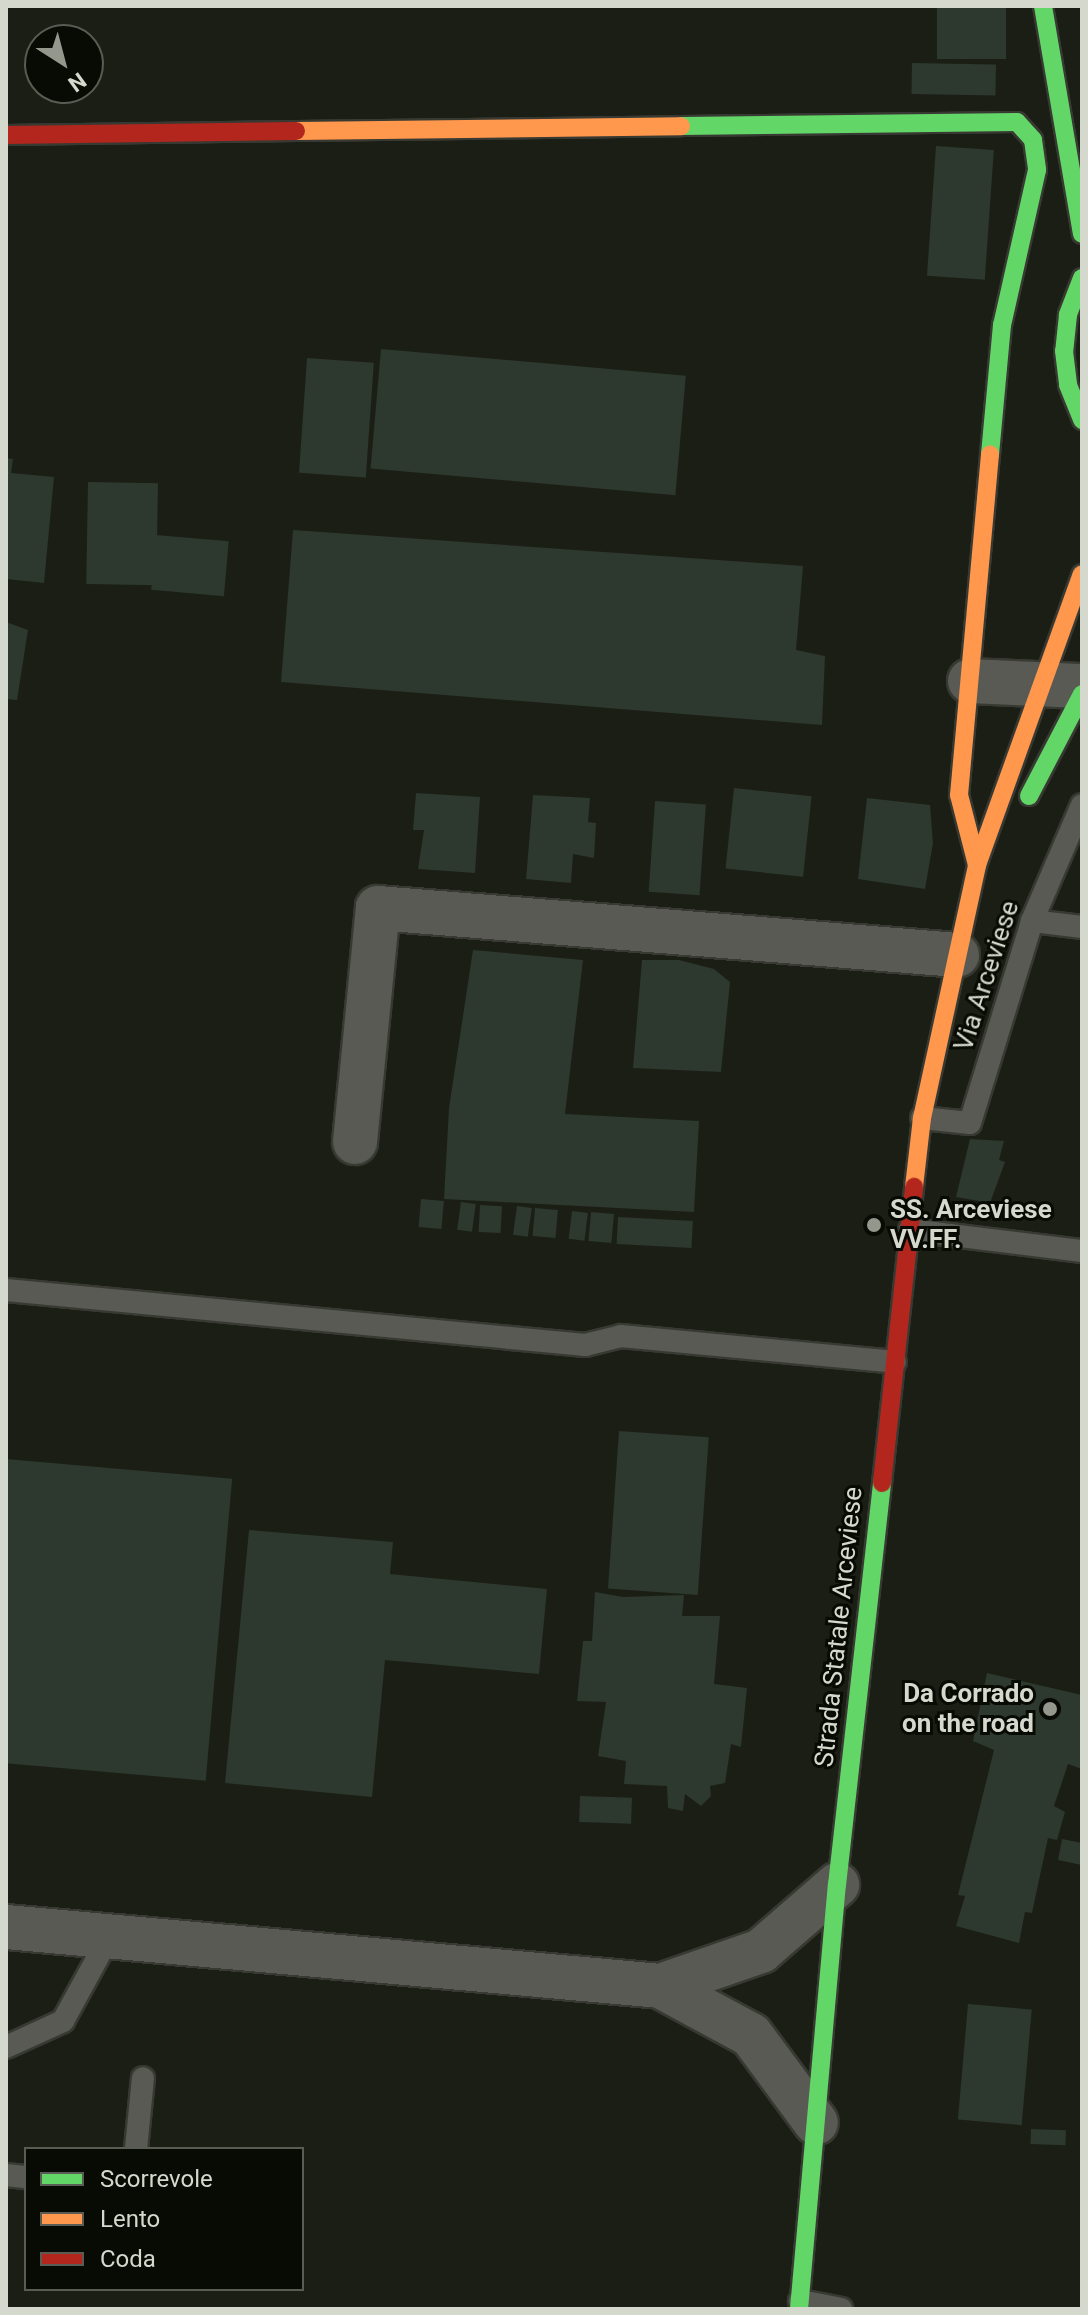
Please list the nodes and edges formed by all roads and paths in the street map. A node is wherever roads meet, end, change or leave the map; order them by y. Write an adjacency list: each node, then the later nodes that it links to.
1 (1043, 6): 2 (main road); 4 (main road)
2 (1076, 69)
3 (6, 135): 10 (main road)
4 (1082, 234)
5 (1082, 265): 7 (main road)
6 (1082, 278): 7 (main road)
7 (1068, 315): 8 (main road)
8 (1082, 421)
9 (1082, 574): 11 (main road)
10 (970, 681): 11 (street); 15 (main road)
11 (1070, 688): 13 (main road); 15 (main road)
12 (1082, 805): 16 (lane, Via Arceviese)
13 (1018, 820)
14 (1005, 847): 18 (main road)
15 (977, 865): 18 (main road)
16 (1032, 921): 17 (lane); 19 (lane, Via Arceviese)
17 (1082, 927)
18 (957, 955): 19 (main road, Strada Statale Arceviese); 20 (street)
19 (922, 1118): 21 (main road, Strada Statale Arceviese)
20 (355, 1142)
21 (910, 1230): 22 (lane); 24 (main road, Strada Statale Arceviese)
22 (1082, 1251)
23 (6, 1290): 24 (lane)
24 (895, 1362): 25 (main road, Strada Statale Arceviese)
25 (837, 1885): 28 (street); 31 (main road, Strada Statale Arceviese)
26 (6, 1927): 27 (street)
27 (109, 1937): 28 (street); 29 (lane)
28 (660, 1986): 31 (street)
29 (6, 2047)
30 (143, 2078): 32 (lane)
31 (816, 2123): 33 (main road, Strada Statale Arceviese)
32 (136, 2147)
33 (800, 2305): 34 (lane)
34 (841, 2309)

